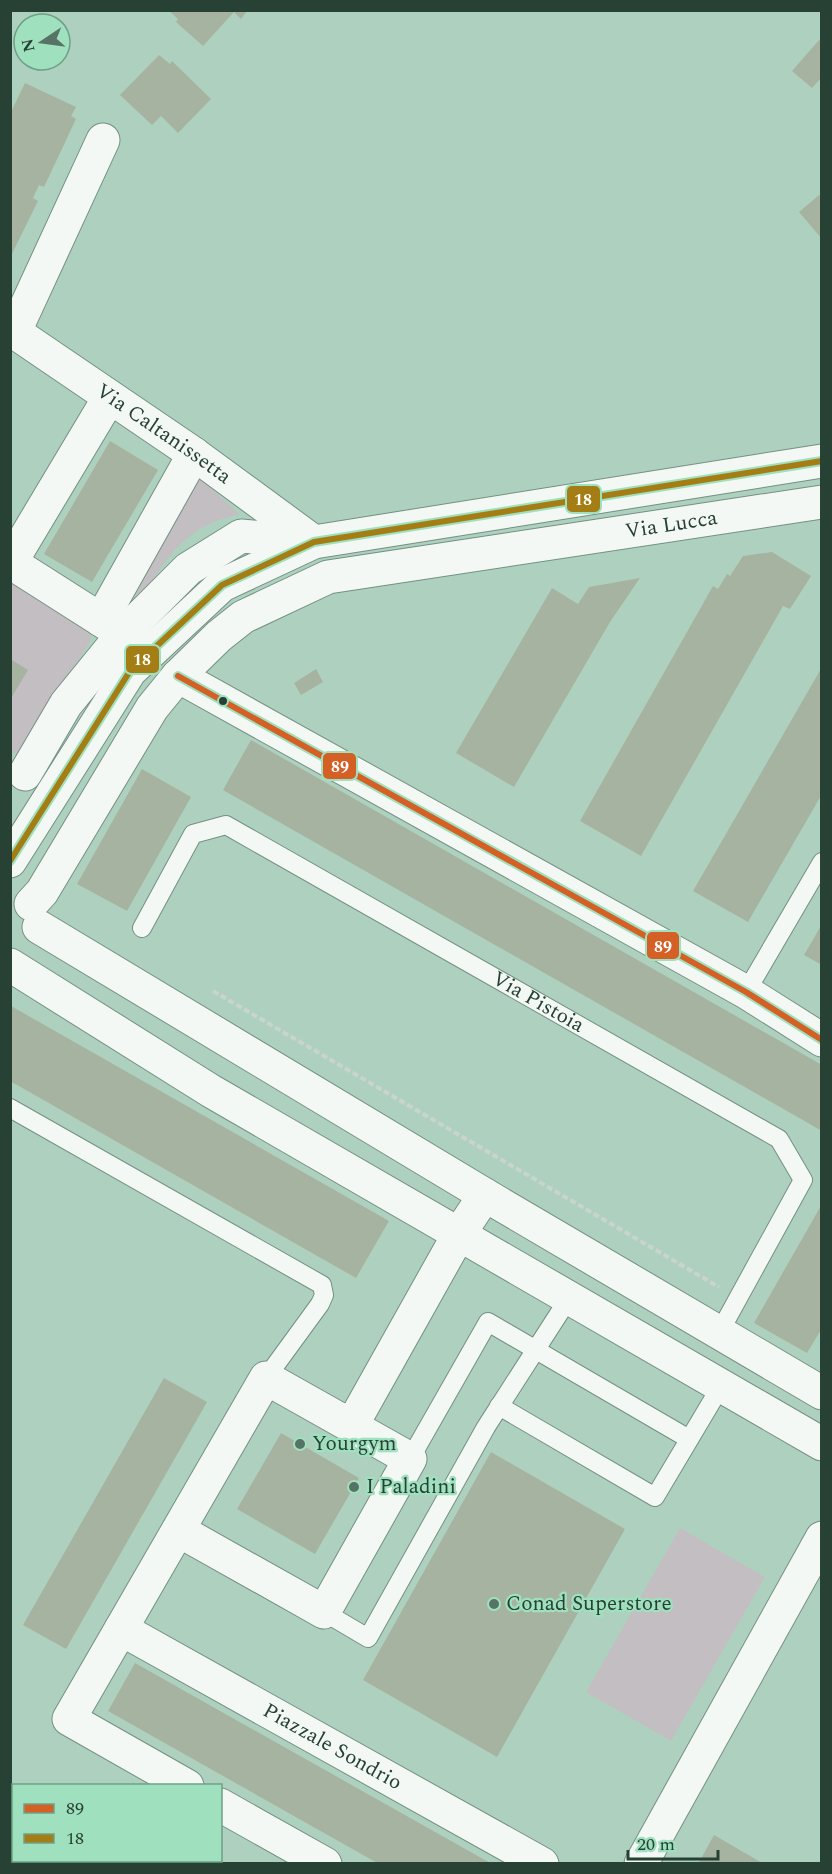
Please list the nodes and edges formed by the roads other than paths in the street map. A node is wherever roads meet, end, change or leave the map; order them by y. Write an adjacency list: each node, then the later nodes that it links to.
1 (103, 140): 2 (street)
2 (13, 330): 3 (street, Via Caltanissetta)
3 (109, 398): 4 (street, Via Caltanissetta); 8 (street)
4 (194, 454): 7 (street, Via Caltanissetta); 10 (street, Via Lucca)
5 (822, 461): 7 (street, Via Lucca)
6 (822, 502): 9 (street, Via Lucca)
7 (314, 542): 9 (street); 10 (street, Via Lucca); 13 (street, Via Lucca)
8 (11, 562): 10 (street)
9 (328, 577): 11 (street, Via Lucca)
10 (112, 627): 12 (street, Via Lucca)
11 (178, 676): 14 (street, Via Lucca); 20 (street)
12 (18, 770): 13 (street)
13 (55, 793): 14 (street); 15 (street, Via Lucca)
14 (88, 814): 17 (street, Via Lucca)
15 (10, 861)
16 (822, 862): 20 (lane)
17 (27, 908): 19 (street, Via Lucca); 23 (street)
18 (142, 928): 26 (lane, Via Pistoia)
19 (10, 964): 24 (street)
20 (746, 992): 21 (street)
21 (822, 1040)
22 (10, 1108): 28 (lane)
23 (485, 1195): 24 (street); 26 (street)
24 (459, 1234): 25 (street); 32 (street)
25 (569, 1298): 27 (lane); 29 (street)
26 (719, 1333): 30 (street)
27 (536, 1350): 31 (lane); 34 (lane); 35 (lane)
28 (266, 1378): 32 (street); 36 (street)
29 (721, 1386): 33 (street); 34 (lane)
30 (821, 1390): 33 (street)
31 (500, 1406): 34 (lane); 38 (lane)
32 (352, 1425): 35 (street)
33 (809, 1437)
34 (689, 1439)
35 (410, 1459): 38 (street)
36 (178, 1530): 38 (street); 39 (street)
37 (822, 1538): 44 (street)
38 (324, 1612)
39 (121, 1629): 40 (street); 43 (street, Piazzale Sondrio)
40 (185, 1784)
41 (222, 1806): 42 (street)
42 (325, 1863)
43 (542, 1863)
44 (641, 1863)

